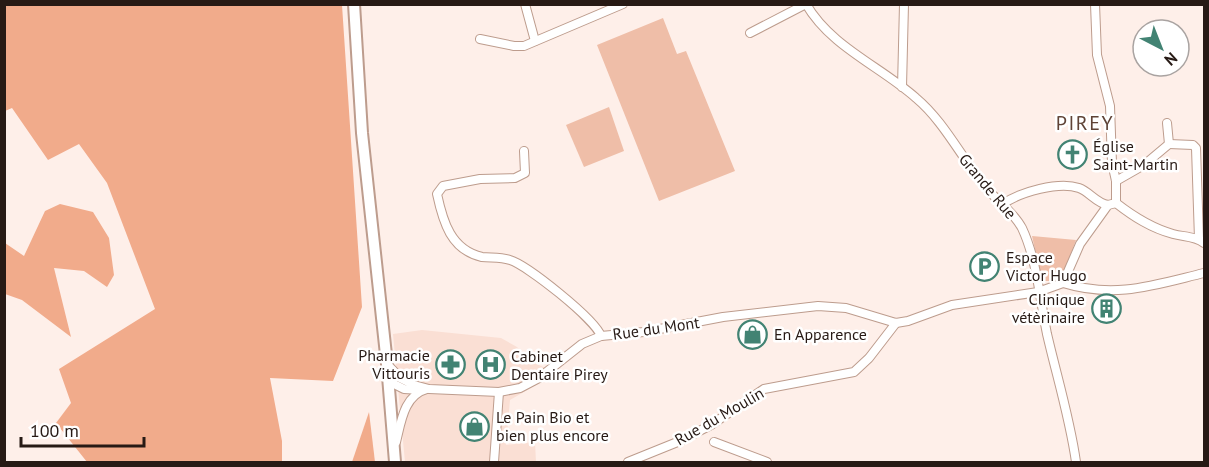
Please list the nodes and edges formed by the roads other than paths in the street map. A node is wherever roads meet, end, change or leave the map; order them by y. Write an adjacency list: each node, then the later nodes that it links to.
1 (354, 4): 23 (main road)
2 (525, 4): 9 (street)
3 (623, 4): 9 (street)
4 (806, 4): 7 (street); 10 (street, Grande Rue)
5 (904, 4): 10 (street)
6 (1095, 4): 14 (street)
7 (750, 33)
8 (480, 39): 9 (street)
9 (535, 41)
10 (902, 87): 15 (street, Grande Rue)
11 (1167, 123): 12 (street)
12 (1169, 144): 14 (street); 17 (street)
13 (524, 152): 22 (street)
14 (1116, 181): 16 (street)
15 (1003, 204): 16 (street); 20 (street, Grande Rue)
16 (1112, 204): 17 (street); 19 (street)
17 (1202, 241)
18 (1204, 273): 19 (street)
19 (1063, 283): 20 (street)
20 (1038, 292): 21 (street); 33 (street, Grande Rue)
21 (896, 323): 22 (street, Rue du Mont); 31 (street, Rue du Moulin)
22 (601, 336): 26 (street, Rue du Mont)
23 (387, 364): 24 (main road); 25 (street)
24 (388, 381): 25 (street, Rue du Mont); 28 (main road)
25 (427, 389): 26 (street, Rue du Mont); 28 (street)
26 (499, 392): 30 (street)
27 (714, 442): 32 (street)
28 (394, 449): 29 (main road)
29 (395, 462)
30 (494, 462)
31 (628, 462)
32 (767, 462)
33 (1076, 462)

